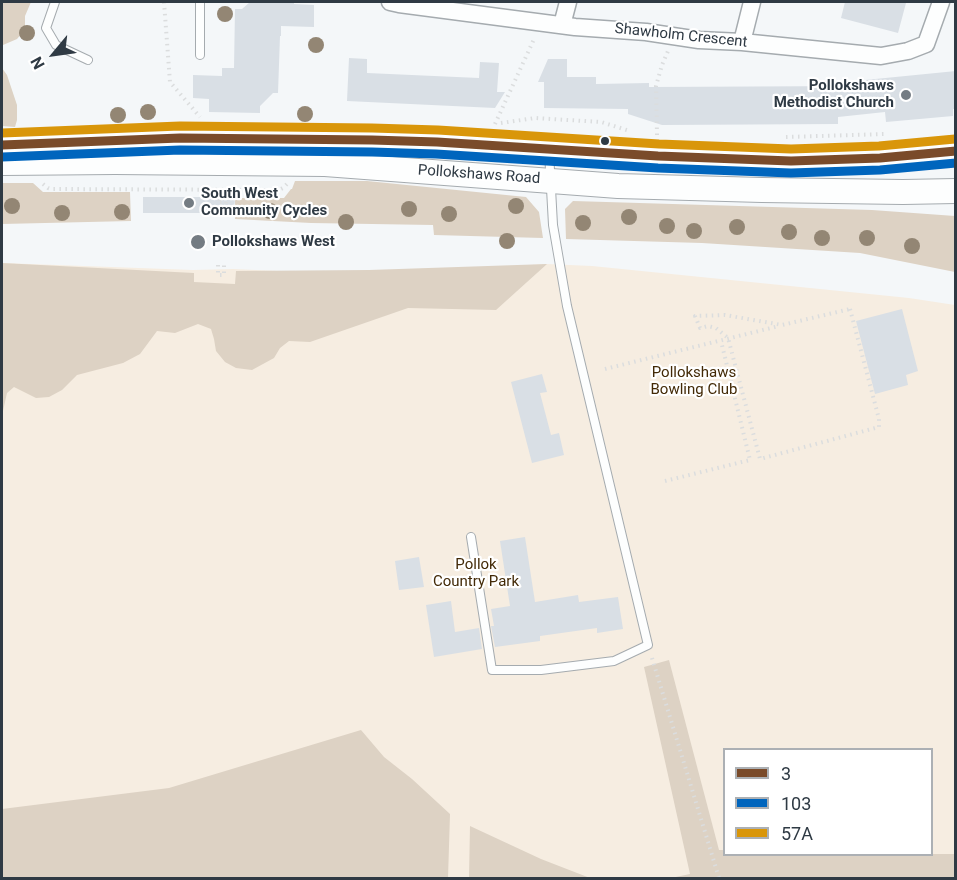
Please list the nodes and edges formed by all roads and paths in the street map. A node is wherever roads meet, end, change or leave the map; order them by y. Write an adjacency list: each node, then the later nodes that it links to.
1 (55, 2): 13 (lane)
2 (164, 2): 14 (path)
3 (200, 2): 12 (lane)
4 (390, 2): 8 (street, Shawholm Crescent)
5 (568, 2): 9 (street)
6 (752, 2): 11 (street)
7 (941, 2): 11 (street, Shawholm Crescent)
8 (542, 22): 9 (street, Shawholm Crescent); 15 (path)
9 (562, 25): 10 (street, Shawholm Crescent)
10 (675, 36): 11 (street, Shawholm Crescent); 16 (path)
11 (742, 42)
12 (200, 55)
13 (88, 60)
14 (203, 121)
15 (495, 124)
16 (657, 140)
17 (2, 145): 18 (main road, Pollokshaws Road)
18 (549, 149): 19 (main road, Pollokshaws Road); 23 (lane)
19 (956, 151)
20 (2, 163): 21 (main road, Pollokshaws Road)
21 (42, 163): 22 (main road, Pollokshaws Road); 24 (path)
22 (294, 165): 23 (main road, Pollokshaws Road); 24 (path)
23 (549, 181): 25 (main road, Pollokshaws Road); 37 (lane)
24 (220, 190): 26 (path)
25 (956, 191)
26 (220, 202): 27 (path); 28 (path)
27 (219, 213)
28 (225, 213)
29 (224, 262): 30 (path)
30 (218, 265)
31 (782, 326): 32 (path); 32 (path); 32 (path)
32 (728, 338): 33 (path)
33 (721, 341): 34 (path); 35 (path)
34 (605, 369)
35 (665, 481)
36 (471, 537): 37 (lane)
37 (648, 645): 38 (path)
38 (719, 879)

